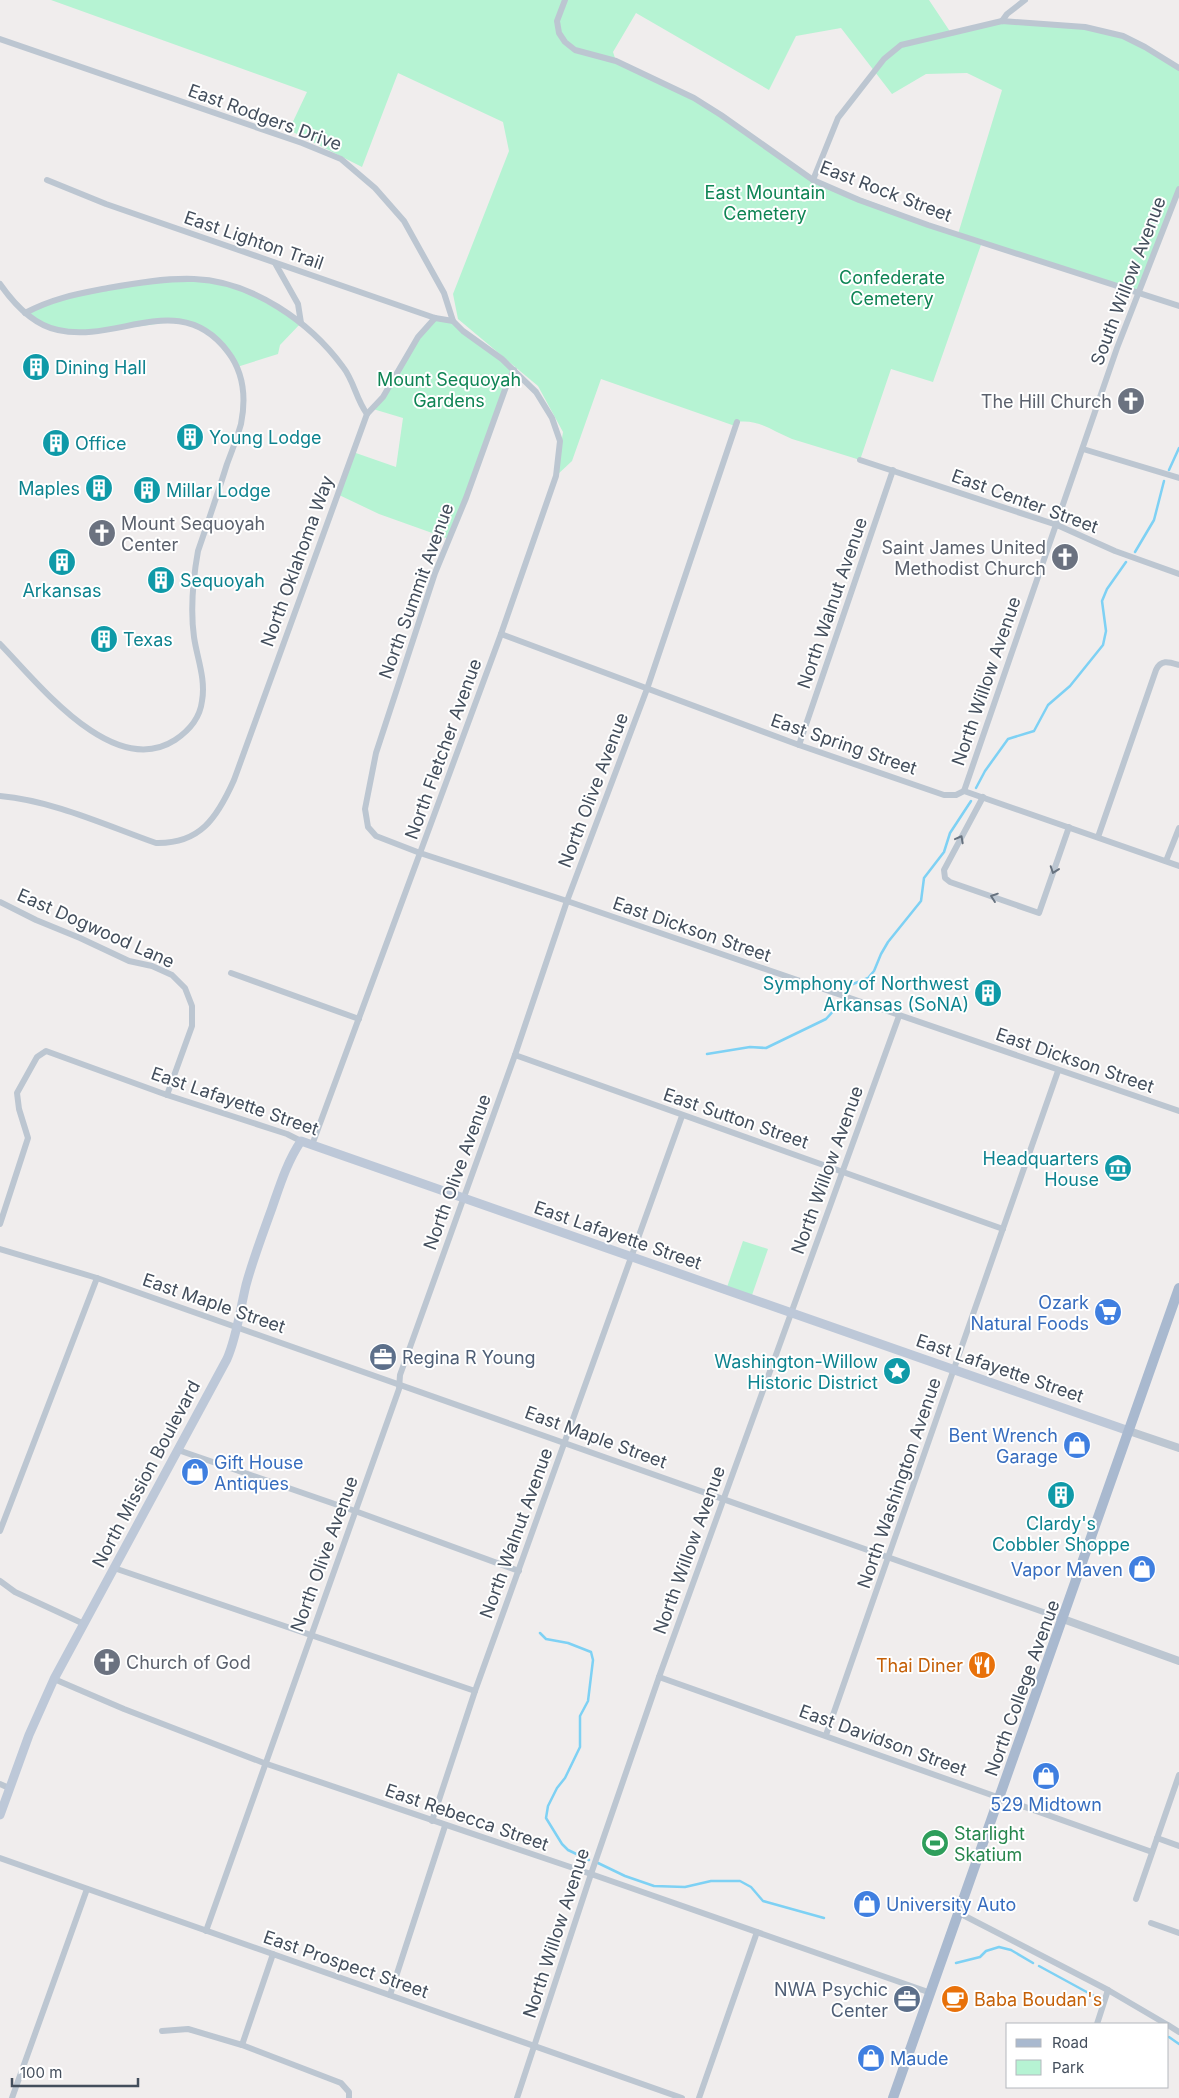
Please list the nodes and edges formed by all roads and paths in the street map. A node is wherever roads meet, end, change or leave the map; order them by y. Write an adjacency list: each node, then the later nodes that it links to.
1 (565, 0): 7 (street, East Rock Street)
2 (1025, 0): 3 (street)
3 (1002, 21): 5 (street); 7 (street)
4 (0, 39): 15 (street, East Rodgers Drive)
5 (1179, 68)
6 (48, 180): 9 (street, East Lighton Trail)
7 (813, 180): 11 (street, East Rock Street)
8 (1179, 189): 11 (street, South Willow Avenue)
9 (276, 263): 14 (street, East Lighton Trail); 16 (street)
10 (0, 284): 13 (street)
11 (1140, 292): 12 (street, East Rock Street); 20 (street, South Willow Avenue)
12 (1179, 306)
13 (25, 313): 16 (street); 27 (street)
14 (434, 318): 15 (street, East Lighton Trail); 18 (street, North Oklahoma Way)
15 (453, 321): 17 (street)
16 (301, 323): 18 (street)
17 (514, 370): 26 (street, North Fletcher Avenue); 34 (street, North Summit Avenue)
18 (367, 414): 32 (street, North Oklahoma Way)
19 (737, 422): 29 (street, North Olive Avenue)
20 (1083, 450): 23 (street); 24 (street, South Willow Avenue)
21 (860, 460): 22 (street, East Center Street)
22 (893, 470): 24 (street, East Center Street); 30 (street, North Walnut Avenue)
23 (1179, 478)
24 (1056, 525): 25 (street, East Center Street); 31 (street, North Willow Avenue)
25 (1179, 574)
26 (501, 634): 29 (street, East Spring Street); 38 (street, North Fletcher Avenue)
27 (0, 644)
28 (1179, 665): 37 (street)
29 (647, 689): 30 (street, East Spring Street); 41 (street, North Olive Avenue)
30 (800, 745): 31 (street, East Spring Street)
31 (964, 790): 33 (street, East Spring Street)
32 (0, 796)
33 (983, 796): 35 (street, East Spring Street); 35 (street, one-way to 33)
34 (368, 827): 38 (street, East Dickson Street)
35 (1069, 827): 37 (street, East Spring Street)
36 (1179, 828): 39 (street)
37 (1098, 837): 39 (street, East Spring Street)
38 (420, 853): 41 (street, East Dickson Street); 45 (street, North Fletcher Avenue)
39 (1166, 861): 40 (street, East Spring Street)
40 (1179, 866)
41 (567, 901): 44 (street, East Dickson Street); 46 (street, North Olive Avenue)
42 (0, 902): 48 (street, East Dogwood Lane)
43 (231, 973): 45 (street)
44 (899, 1016): 47 (street, East Dickson Street); 53 (street, North Willow Avenue)
45 (359, 1019): 52 (street, North Fletcher Avenue)
46 (515, 1055): 50 (street, East Sutton Street); 54 (street, North Olive Avenue)
47 (1058, 1070): 49 (street, East Dickson Street); 56 (street, North Washington Avenue)
48 (167, 1095): 51 (street, East Lafayette Street); 55 (street, East Lafayette Street)
49 (1179, 1111)
50 (682, 1116): 53 (street, East Sutton Street); 58 (street, North Walnut Avenue)
51 (301, 1141): 52 (main road, East Lafayette Street); 62 (main road, North Mission Boulevard)
52 (312, 1145): 54 (main road, East Lafayette Street)
53 (843, 1171): 56 (street, East Sutton Street); 61 (street, North Willow Avenue)
54 (464, 1198): 58 (main road, East Lafayette Street); 64 (street, North Olive Avenue)
55 (0, 1224)
56 (1003, 1229): 63 (street, North Washington Avenue)
57 (0, 1249): 59 (street, East Maple Street)
58 (631, 1257): 61 (main road, East Lafayette Street); 66 (street, North Walnut Avenue)
59 (97, 1278): 62 (street, East Maple Street); 71 (street)
60 (1179, 1288): 65 (main road, North College Avenue)
61 (790, 1312): 63 (main road, East Lafayette Street); 69 (street, North Willow Avenue)
62 (236, 1327): 64 (street, East Maple Street); 68 (main road, North Mission Boulevard)
63 (954, 1368): 65 (main road, East Lafayette Street); 72 (street, North Washington Avenue)
64 (400, 1384): 66 (street, East Maple Street); 70 (street, North Olive Avenue)
65 (1129, 1431): 67 (street, East Lafayette Street); 76 (main road, North College Avenue)
66 (564, 1442): 69 (street, East Maple Street); 74 (street, North Walnut Avenue)
67 (1179, 1448)
68 (178, 1450): 70 (street); 73 (main road, North Mission Boulevard)
69 (724, 1499): 72 (street, East Maple Street); 80 (street, North Willow Avenue)
70 (355, 1511): 74 (street); 78 (street, North Olive Avenue)
71 (0, 1531)
72 (888, 1558): 76 (street, East Maple Street); 83 (street, North Washington Avenue)
73 (114, 1568): 77 (main road, North Mission Boulevard); 78 (street)
74 (519, 1570): 82 (street, North Walnut Avenue)
75 (0, 1581): 77 (street)
76 (1063, 1619): 79 (street, East Maple Street); 87 (main road, North College Avenue)
77 (84, 1624): 81 (main road, North Mission Boulevard)
78 (311, 1635): 82 (street); 84 (street, North Olive Avenue)
79 (1179, 1661)
80 (659, 1678): 83 (street, East Davidson Street); 95 (street, North Willow Avenue)
81 (54, 1679): 84 (street, East Rebecca Street); 86 (main road, North Mission Boulevard)
82 (475, 1691): 89 (street, North Walnut Avenue)
83 (826, 1736): 87 (street, East Davidson Street)
84 (264, 1763): 89 (street, East Rebecca Street); 100 (street, North Olive Avenue)
85 (1179, 1775): 91 (street)
86 (5, 1786): 88 (main road, North Mission Boulevard)
87 (1000, 1798): 93 (street, East Davidson Street); 98 (main road, North College Avenue)
88 (0, 1815)
89 (432, 1821): 90 (street, East Rebecca Street)
90 (445, 1826): 95 (street, East Rebecca Street); 106 (street)
91 (1157, 1838): 92 (street); 93 (street)
92 (1179, 1846)
93 (1152, 1852): 97 (street)
94 (0, 1858): 96 (street, East Prospect Street)
95 (591, 1874): 101 (street, East Rebecca Street); 111 (street, North Willow Avenue)
96 (87, 1889): 100 (street, East Prospect Street); 112 (street)
97 (1136, 1899)
98 (959, 1913): 104 (street); 105 (main road, North College Avenue)
99 (1151, 1923): 102 (street)
100 (206, 1931): 103 (street, East Prospect Street)
101 (757, 1932): 105 (street, East Rebecca Street); 116 (street)
102 (1179, 1933)
103 (274, 1954): 106 (street, East Prospect Street); 110 (street)
104 (1108, 1990): 107 (street); 108 (street)
105 (931, 1993): 117 (main road, North College Avenue)
106 (390, 1995): 111 (street, East Prospect Street)
107 (1097, 2023)
108 (1164, 2023)
109 (162, 2031): 110 (street)
110 (242, 2045): 113 (street)
111 (534, 2046): 114 (street, North Willow Avenue); 115 (street, East Prospect Street)
112 (12, 2098)
113 (349, 2098)
114 (517, 2098)
115 (682, 2098)
116 (699, 2098)
117 (893, 2098)

